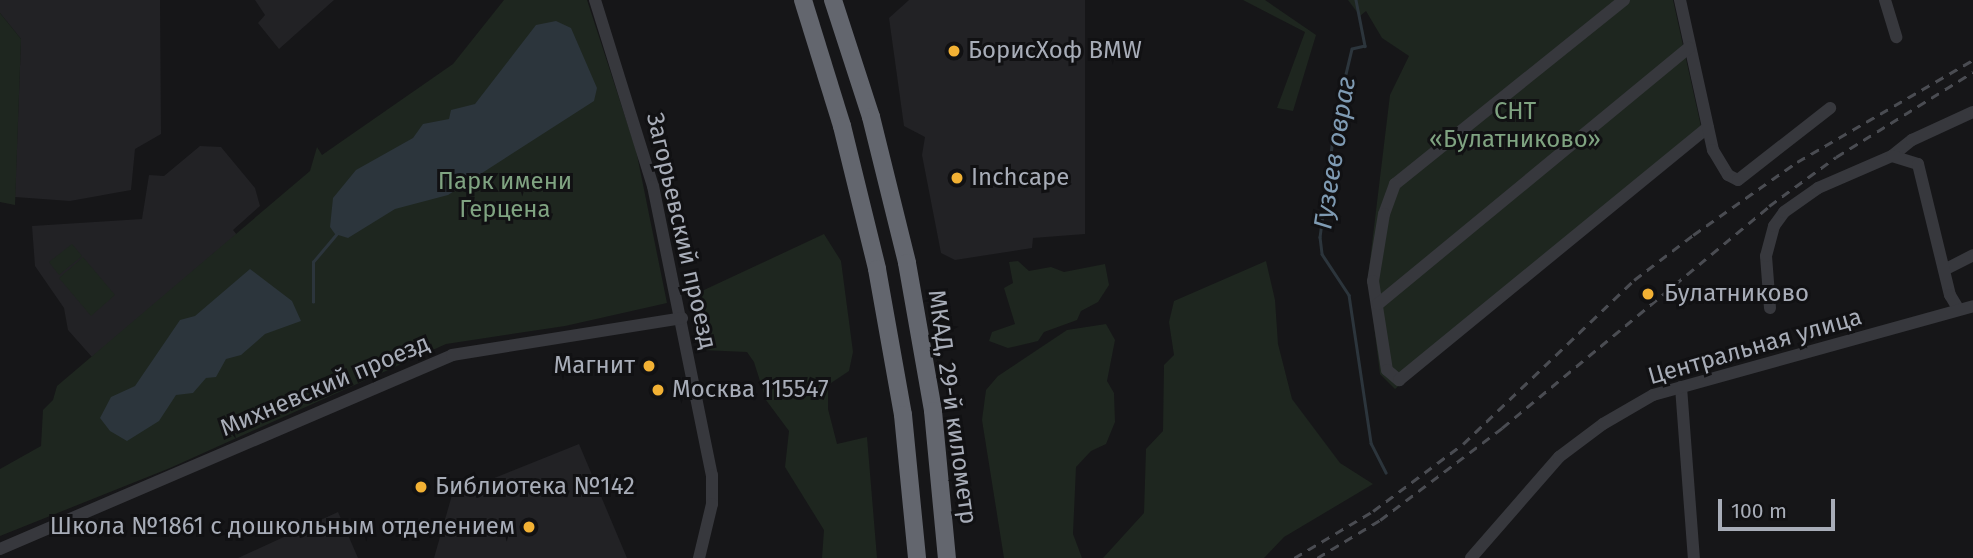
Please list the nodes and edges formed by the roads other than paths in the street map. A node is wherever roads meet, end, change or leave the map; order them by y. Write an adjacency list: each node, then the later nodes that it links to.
1 (595, 0): 19 (street, Загорьевский проезд)
2 (803, 0): 23 (highway, МКАД, 29-й километр)
3 (833, 0): 24 (highway, МКАД, 29-й километр)
4 (1623, 0): 15 (street)
5 (1680, 0): 8 (street)
6 (1885, 0): 7 (street)
7 (1896, 37)
8 (1689, 48): 11 (street); 15 (street)
9 (1830, 108): 11 (street)
10 (1973, 112): 12 (street)
11 (1708, 127): 15 (street)
12 (1892, 156): 14 (street); 17 (street)
13 (1973, 255): 14 (street)
14 (1946, 269): 18 (street)
15 (1378, 304)
16 (1973, 306): 18 (street, Центральная улица)
17 (1770, 308)
18 (1959, 310): 20 (street, Центральная улица)
19 (682, 318): 21 (street, Михневский проезд); 22 (street, Загорьевский проезд)
20 (1681, 387): 25 (street, Центральная улица); 26 (street)
21 (0, 549)
22 (699, 558)
23 (917, 558)
24 (947, 558)
25 (1471, 558)
26 (1694, 558)

